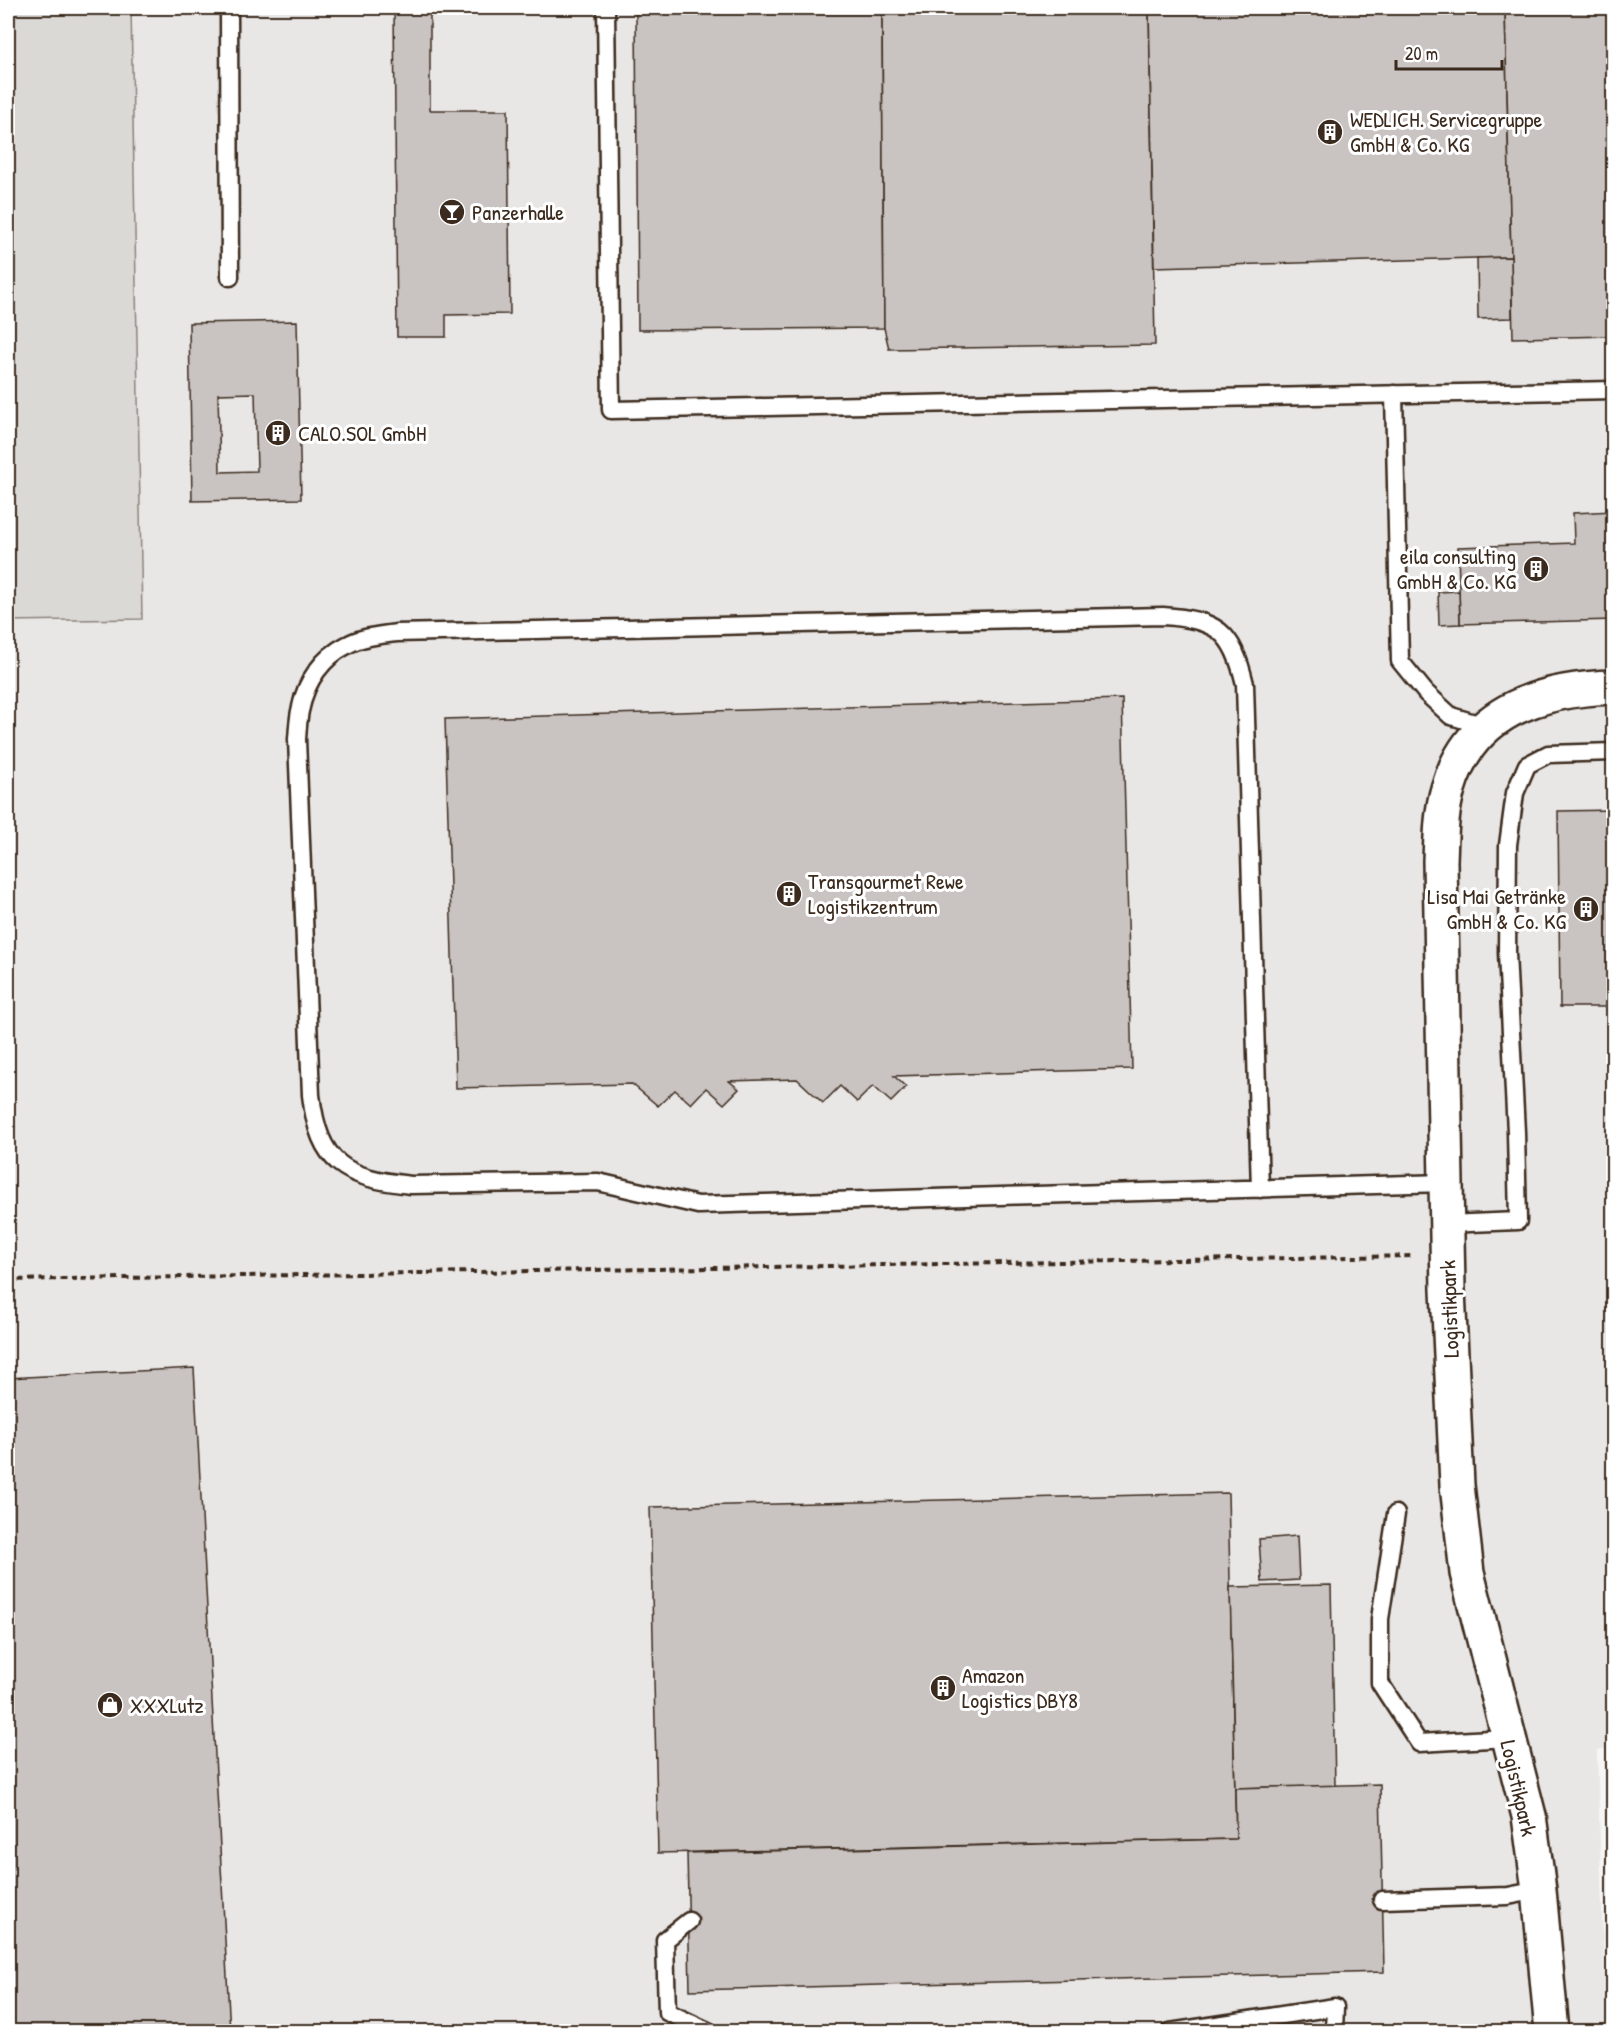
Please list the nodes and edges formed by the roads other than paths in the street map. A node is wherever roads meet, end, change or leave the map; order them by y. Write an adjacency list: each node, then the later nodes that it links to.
1 (229, 8): 3 (lane)
2 (606, 8): 5 (lane)
3 (231, 278)
4 (1614, 390): 5 (lane)
5 (1394, 394): 7 (lane)
6 (1614, 687): 7 (street, Logistikpark)
7 (1485, 726): 9 (street, Logistikpark)
8 (1614, 752): 11 (lane)
9 (1445, 1183): 10 (lane); 11 (street, Logistikpark)
10 (1260, 1190): 10 (lane)
11 (1446, 1224): 13 (street, Logistikpark)
12 (1396, 1514): 13 (lane)
13 (1508, 1738): 14 (street, Logistikpark)
14 (1539, 1890): 15 (lane); 20 (street, Logistikpark)
15 (1382, 1900)
16 (689, 1921): 17 (lane)
17 (710, 2031)
18 (1170, 2031): 19 (lane)
19 (1334, 2031)
20 (1552, 2031)

